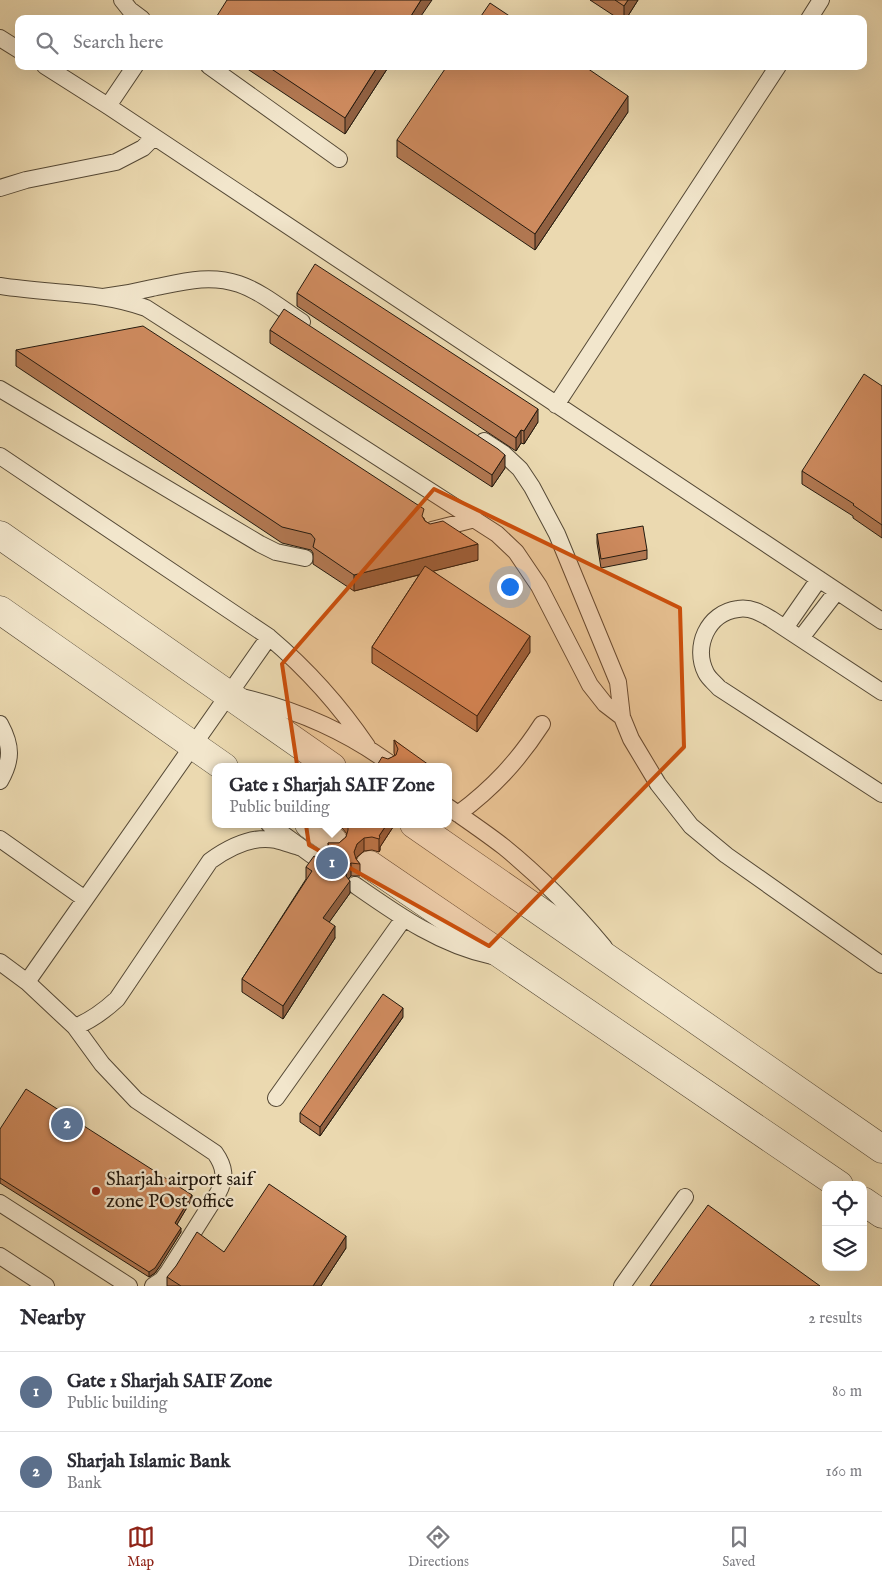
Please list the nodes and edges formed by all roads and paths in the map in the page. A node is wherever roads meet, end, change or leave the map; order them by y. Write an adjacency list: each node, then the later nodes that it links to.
1 (122, 0): 3 (lane)
2 (821, 0): 4 (lane)
3 (137, 15)
4 (812, 15)
5 (0, 38): 6 (lane)
6 (15, 47)
7 (51, 70): 11 (lane)
8 (132, 70): 11 (lane)
9 (215, 70): 13 (lane)
10 (775, 70): 19 (lane)
11 (108, 106): 12 (lane)
12 (154, 137): 14 (lane); 19 (lane)
13 (339, 159)
14 (0, 188)
15 (0, 286): 16 (lane)
16 (103, 297): 17 (lane); 22 (lane)
17 (317, 331)
18 (0, 389): 25 (lane)
19 (556, 405): 26 (lane)
20 (471, 433): 35 (lane)
21 (0, 456): 31 (lane)
22 (475, 519): 23 (lane); 35 (lane)
23 (432, 530)
24 (0, 535): 34 (street)
25 (305, 558)
26 (819, 579): 27 (lane); 30 (lane)
27 (837, 591): 29 (lane); 32 (lane)
28 (0, 610): 38 (street)
29 (882, 621)
30 (785, 628): 32 (lane); 45 (lane)
31 (269, 637): 34 (lane); 39 (lane)
32 (801, 638): 33 (lane)
33 (882, 692)
34 (228, 694): 38 (lane); 39 (lane); 42 (street)
35 (622, 717): 57 (lane)
36 (0, 724): 44 (lane)
37 (542, 724): 46 (lane)
38 (192, 745): 41 (street); 43 (lane); 53 (lane)
39 (367, 746): 40 (lane)
40 (388, 762)
41 (218, 763)
42 (326, 763)
43 (212, 765)
44 (0, 782)
45 (882, 794)
46 (453, 810): 58 (lane)
47 (281, 828): 49 (lane)
48 (420, 828): 58 (street)
49 (304, 836): 51 (street); 60 (lane)
50 (0, 839): 53 (lane)
51 (326, 851)
52 (362, 875): 54 (lane); 55 (street)
53 (85, 899): 59 (lane)
54 (404, 918): 55 (lane); 61 (lane)
55 (508, 960): 63 (street)
56 (0, 962): 59 (lane)
57 (882, 965)
58 (624, 970): 62 (street)
59 (28, 982): 60 (lane)
60 (75, 1027): 71 (lane)
61 (276, 1098)
62 (882, 1149)
63 (833, 1181)
64 (684, 1197): 72 (lane)
65 (0, 1203): 70 (lane)
66 (867, 1204): 67 (street)
67 (882, 1214)
68 (0, 1256): 69 (lane)
69 (46, 1286)
70 (129, 1286)
71 (153, 1286)
72 (622, 1286)

